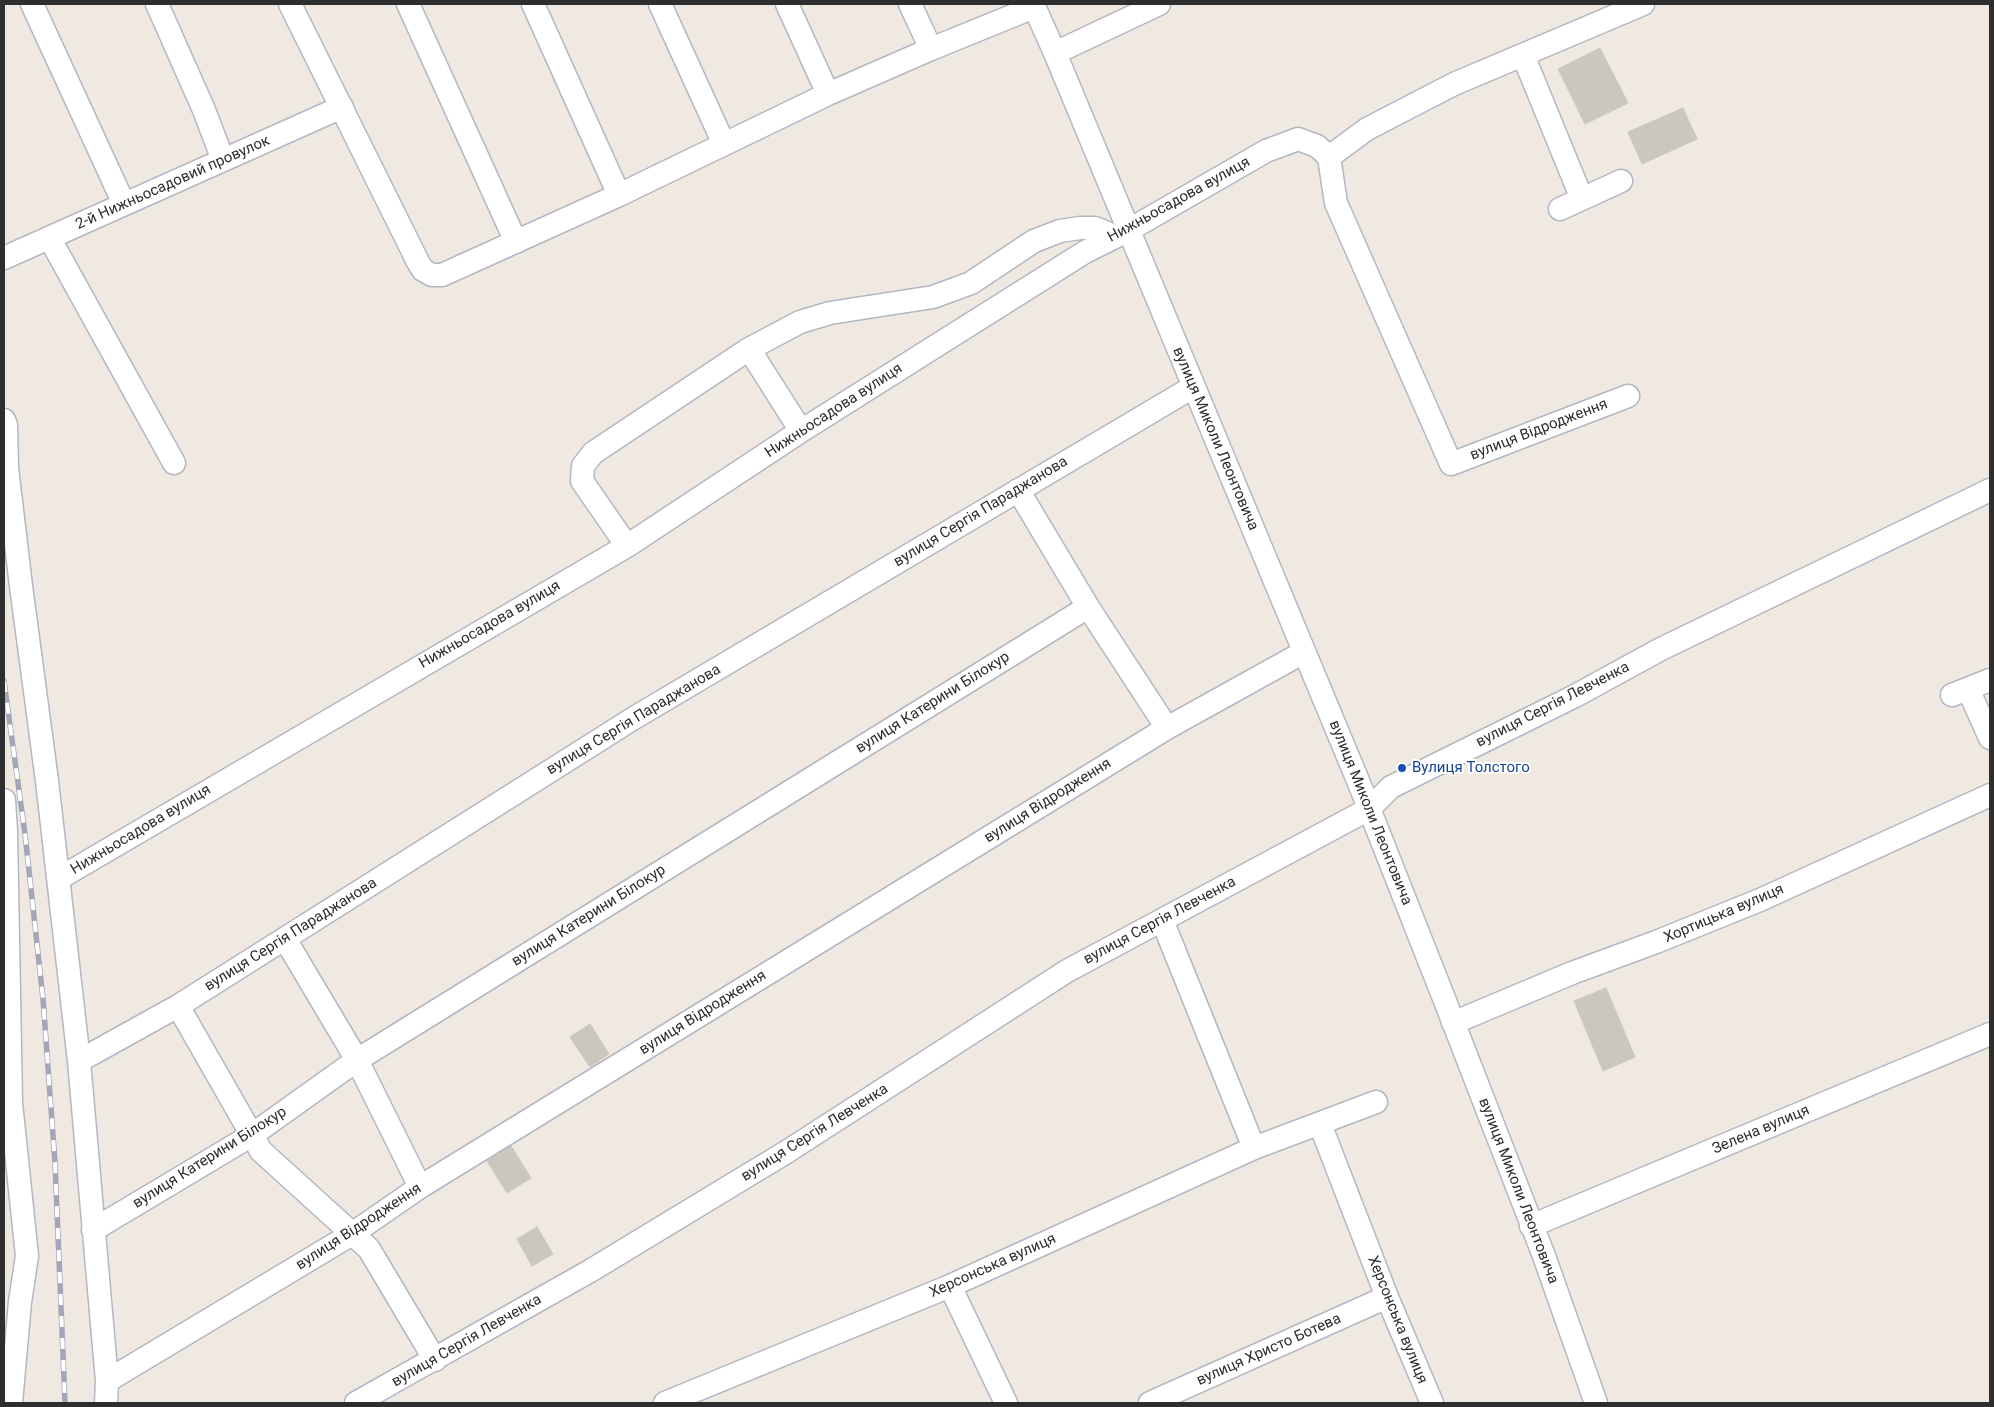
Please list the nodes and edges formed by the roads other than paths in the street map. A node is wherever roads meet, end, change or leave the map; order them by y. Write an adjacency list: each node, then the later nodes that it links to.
1 (32, 4): 23 (street)
2 (157, 4): 19 (street)
3 (290, 4): 16 (street)
4 (408, 4): 27 (street)
5 (532, 4): 21 (street)
6 (660, 4): 17 (street)
7 (787, 4): 15 (street)
8 (910, 4): 12 (street)
9 (1159, 4): 13 (street)
10 (1644, 4): 14 (street)
11 (1033, 5): 12 (street); 13 (street, вулиця Миколи Леонтовича)
12 (931, 49): 15 (street)
13 (1055, 53): 25 (street, вулиця Миколи Леонтовича)
14 (1523, 55): 18 (street); 22 (street)
15 (828, 94): 17 (street)
16 (342, 107): 19 (street, 2-й Нижньосадовий провулок); 27 (street)
17 (724, 144): 21 (street)
18 (1329, 157): 25 (street, Нижньосадова вулиця); 31 (street, вулиця Відродження)
19 (223, 160): 23 (street, 2-й Нижньосадовий провулок)
20 (1621, 181): 22 (street)
21 (620, 195): 27 (street)
22 (1582, 199): 24 (street)
23 (124, 204): 26 (street, 2-й Нижньосадовий провулок)
24 (1560, 209)
25 (1121, 234): 29 (street); 30 (street, вулиця Миколи Леонтовича); 33 (street, Нижньосадова вулиця)
26 (50, 239): 28 (street, 2-й Нижньосадовий провулок); 34 (street)
27 (516, 242)
28 (4, 258)
29 (749, 349): 33 (street); 37 (street)
30 (1193, 387): 35 (street, вулиця Сергія Параджанова); 39 (street, вулиця Миколи Леонтовича)
31 (1628, 396)
32 (4, 420): 47 (street)
33 (801, 431): 37 (street, Нижньосадова вулиця)
34 (174, 463)
35 (1018, 490): 38 (street); 50 (street, вулиця Сергія Параджанова)
36 (1990, 490): 45 (street, вулиця Сергія Левченка)
37 (627, 546): 47 (street, Нижньосадова вулиця)
38 (1088, 607): 41 (street); 54 (street, вулиця Катерини Білокур)
39 (1304, 652): 41 (street, вулиця Відродження); 45 (street, вулиця Миколи Леонтовича)
40 (1990, 680): 42 (street)
41 (1167, 728): 61 (street, вулиця Відродження)
42 (1990, 738)
43 (1990, 796): 52 (street, Хортицька вулиця)
44 (4, 800): 46 (street)
45 (1369, 809): 48 (street, вулиця Сергія Левченка); 52 (street, вулиця Миколи Леонтовича)
46 (5, 832): 49 (street)
47 (58, 879): 55 (street)
48 (1162, 920): 60 (street); 68 (street, вулиця Сергія Левченка)
49 (6, 929): 57 (street)
50 (285, 938): 51 (street, вулиця Сергія Параджанова); 54 (street)
51 (178, 1006): 55 (street, вулиця Сергія Параджанова); 59 (street)
52 (1454, 1023): 62 (street, вулиця Миколи Леонтовича)
53 (1990, 1034): 62 (street, Зелена вулиця)
54 (357, 1060): 59 (street, вулиця Катерини Білокур); 61 (street)
55 (80, 1061): 63 (street)
56 (1376, 1102): 58 (street, Херсонська вулиця)
57 (8, 1106): 67 (street)
58 (1320, 1124): 60 (street, Херсонська вулиця); 66 (street, Херсонська вулиця)
59 (252, 1135): 63 (street, вулиця Катерини Білокур); 64 (street)
60 (1254, 1148): 65 (street, Херсонська вулиця)
61 (420, 1187): 64 (street, вулиця Відродження)
62 (1532, 1226): 77 (street, вулиця Миколи Леонтовича)
63 (93, 1230): 69 (street)
64 (352, 1234): 68 (street); 69 (street, вулиця Відродження)
65 (950, 1286): 73 (street, Херсонська вулиця); 74 (street)
66 (1387, 1297): 75 (street, вулиця Христо Ботева); 76 (street, Херсонська вулиця)
67 (12, 1300): 70 (street)
68 (435, 1360): 72 (street, вулиця Сергія Левченка)
69 (107, 1381): 71 (street)
70 (11, 1403)
71 (106, 1403)
72 (356, 1403)
73 (665, 1403)
74 (1006, 1403)
75 (1150, 1403)
76 (1432, 1403)
77 (1596, 1403)

